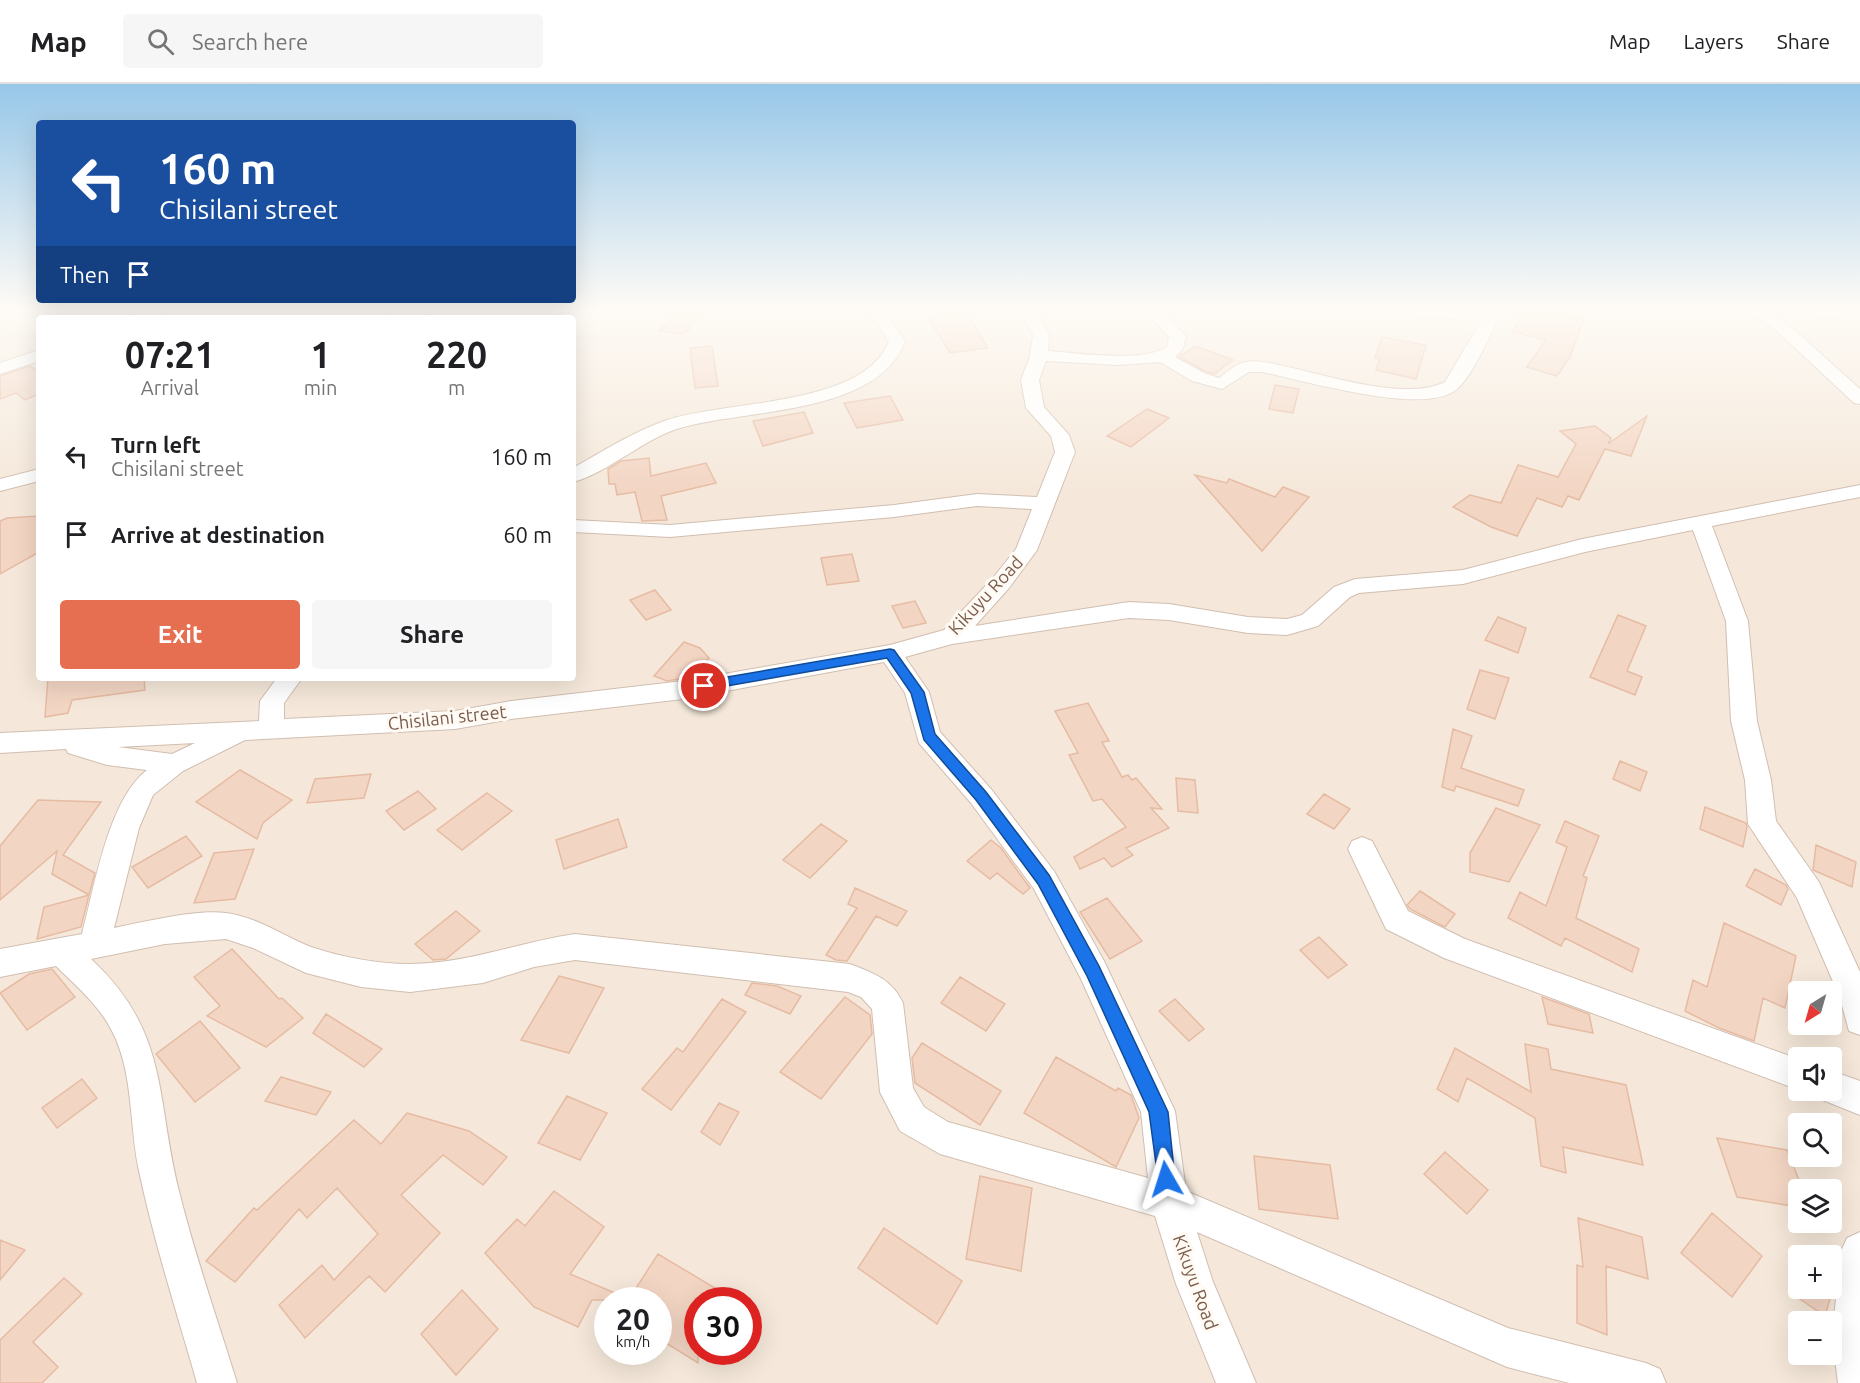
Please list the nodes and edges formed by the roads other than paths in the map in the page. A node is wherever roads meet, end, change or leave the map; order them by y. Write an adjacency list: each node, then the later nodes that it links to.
1 (877, 371): 9 (street)
2 (1034, 371): 13 (street, Kikuyu Road)
3 (1187, 371): 4 (street)
4 (1240, 371)
5 (1284, 371): 6 (street)
6 (1460, 371)
7 (1829, 371): 8 (street)
8 (1860, 399)
9 (576, 474)
10 (36, 476): 11 (street)
11 (0, 485)
12 (1860, 491): 14 (street)
13 (1044, 503): 15 (street); 16 (street, Kikuyu Road)
14 (1701, 523): 16 (street); 26 (street)
15 (576, 526)
16 (952, 636): 17 (street, Kikuyu Road)
17 (890, 653): 19 (street, Chisilani street); 30 (street, Kikuyu Road)
18 (288, 681): 19 (street)
19 (259, 728): 20 (street, Chisilani street); 22 (street)
20 (58, 740): 21 (street, Chisilani street); 22 (street)
21 (0, 744)
22 (174, 764): 24 (street)
23 (1362, 849): 27 (street)
24 (78, 948): 25 (street); 30 (street); 32 (street)
25 (0, 963)
26 (1860, 1020)
27 (1788, 1071)
28 (1842, 1091): 29 (street)
29 (1860, 1098)
30 (1168, 1202): 33 (street, Kikuyu Road); 34 (street)
31 (1860, 1251): 35 (street)
32 (217, 1383)
33 (1236, 1383)
34 (1646, 1383)
35 (1858, 1383)

